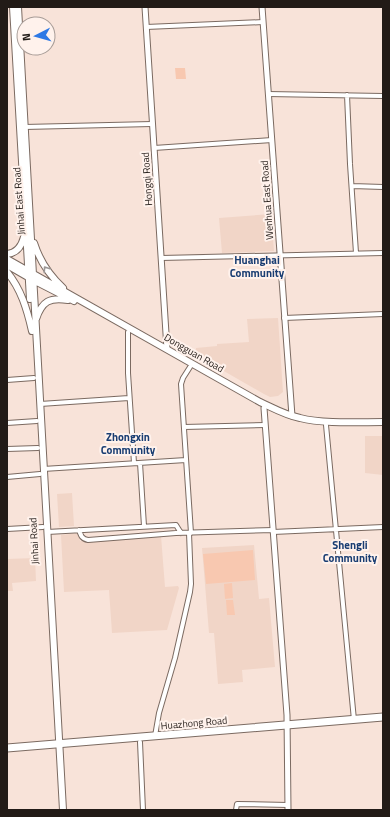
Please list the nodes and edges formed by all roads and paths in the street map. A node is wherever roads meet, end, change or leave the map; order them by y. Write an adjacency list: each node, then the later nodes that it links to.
1 (13, 7): 16 (main road, Jinhai East Road)
2 (18, 7): 11 (main road, Jinhai East Road)
3 (145, 7): 6 (street, Hongqi Road)
4 (262, 7): 5 (street, Wenhua East Road)
5 (263, 22): 6 (street); 7 (street, Wenhua East Road)
6 (146, 27): 10 (street, Hongqi Road)
7 (268, 94): 8 (street); 12 (street, Wenhua East Road)
8 (347, 95): 9 (street); 14 (street)
9 (383, 96)
10 (152, 124): 11 (street); 13 (street, Hongqi Road)
11 (24, 127): 16 (main road, Jinhai East Road)
12 (272, 140): 13 (street); 20 (street, Wenhua East Road)
13 (154, 148): 21 (street, Hongqi Road)
14 (352, 186): 15 (street); 17 (street)
15 (383, 187)
16 (28, 232): 19 (main road); 25 (main road, Jinhai East Road); 26 (main road, one-way to 16)
17 (356, 253): 18 (street); 20 (street)
18 (383, 253)
19 (7, 254)
20 (280, 256): 21 (street); 28 (street, Wenhua East Road)
21 (161, 258): 32 (street, Hongqi Road)
22 (7, 259): 25 (main road, Dongguan Road)
23 (7, 265): 25 (main road, Dongguan Road)
24 (7, 272): 30 (main road)
25 (31, 276): 26 (main road, Dongguan Road); 29 (main road, Jinhai Road); 30 (main road, Jinhai Road)
26 (72, 298): 29 (main road); 31 (main road, Dongguan Road); 32 (main road, Dongguan Road)
27 (383, 314): 28 (street)
28 (284, 318): 39 (street, Wenhua East Road)
29 (35, 322): 37 (main road, Jinhai Road)
30 (32, 331): 34 (main road, Jinhai Road)
31 (128, 332): 33 (main road, Dongguan Road); 36 (street)
32 (167, 349): 39 (main road, Dongguan Road)
33 (190, 367): 38 (main road, Dongguan Road); 46 (street)
34 (34, 378): 35 (street); 40 (main road, Jinhai Road)
35 (7, 380)
36 (130, 398): 37 (street); 50 (street)
37 (40, 404): 52 (main road, Jinhai Road)
38 (264, 408): 43 (street); 44 (main road, Dongguan Road)
39 (292, 416): 41 (main road, Dongguan Road)
40 (37, 421): 42 (street); 47 (main road, Jinhai Road)
41 (383, 422)
42 (7, 423)
43 (265, 425): 46 (street); 60 (street)
44 (326, 425): 45 (main road, Dongguan Road); 56 (street)
45 (383, 426)
46 (184, 427): 49 (street)
47 (38, 448): 48 (street); 52 (main road, Jinhai Road)
48 (7, 450)
49 (186, 460): 51 (street); 62 (street)
50 (134, 463): 51 (street); 52 (street)
51 (140, 463): 54 (street)
52 (42, 472): 53 (street); 58 (main road, Jinhai Road)
53 (7, 477)
54 (144, 526): 59 (street); 61 (street)
55 (383, 527): 56 (street)
56 (336, 528): 60 (street); 64 (street)
57 (7, 529): 58 (street)
58 (45, 530): 59 (street); 69 (main road, Jinhai Road)
59 (79, 530): 61 (street)
60 (273, 531): 62 (street); 66 (street)
61 (181, 533): 62 (street)
62 (190, 533): 67 (street)
63 (383, 717): 64 (main road, Huazhong Road)
64 (354, 720): 66 (main road, Huazhong Road)
65 (383, 721): 66 (main road, Huazhong Road)
66 (287, 727): 67 (main road, Huazhong Road); 68 (main road, Huazhong Road); 72 (street)
67 (155, 736): 69 (main road, Huazhong Road)
68 (140, 742): 69 (main road, Huazhong Road); 75 (street)
69 (57, 746): 70 (main road, Huazhong Road); 71 (main road, Huazhong Road); 73 (main road, Jinhai Road); 74 (main road, Jinhai Road)
70 (7, 748)
71 (7, 752)
72 (288, 808): 76 (street)
73 (59, 810)
74 (63, 810)
75 (143, 810)
76 (236, 810)

